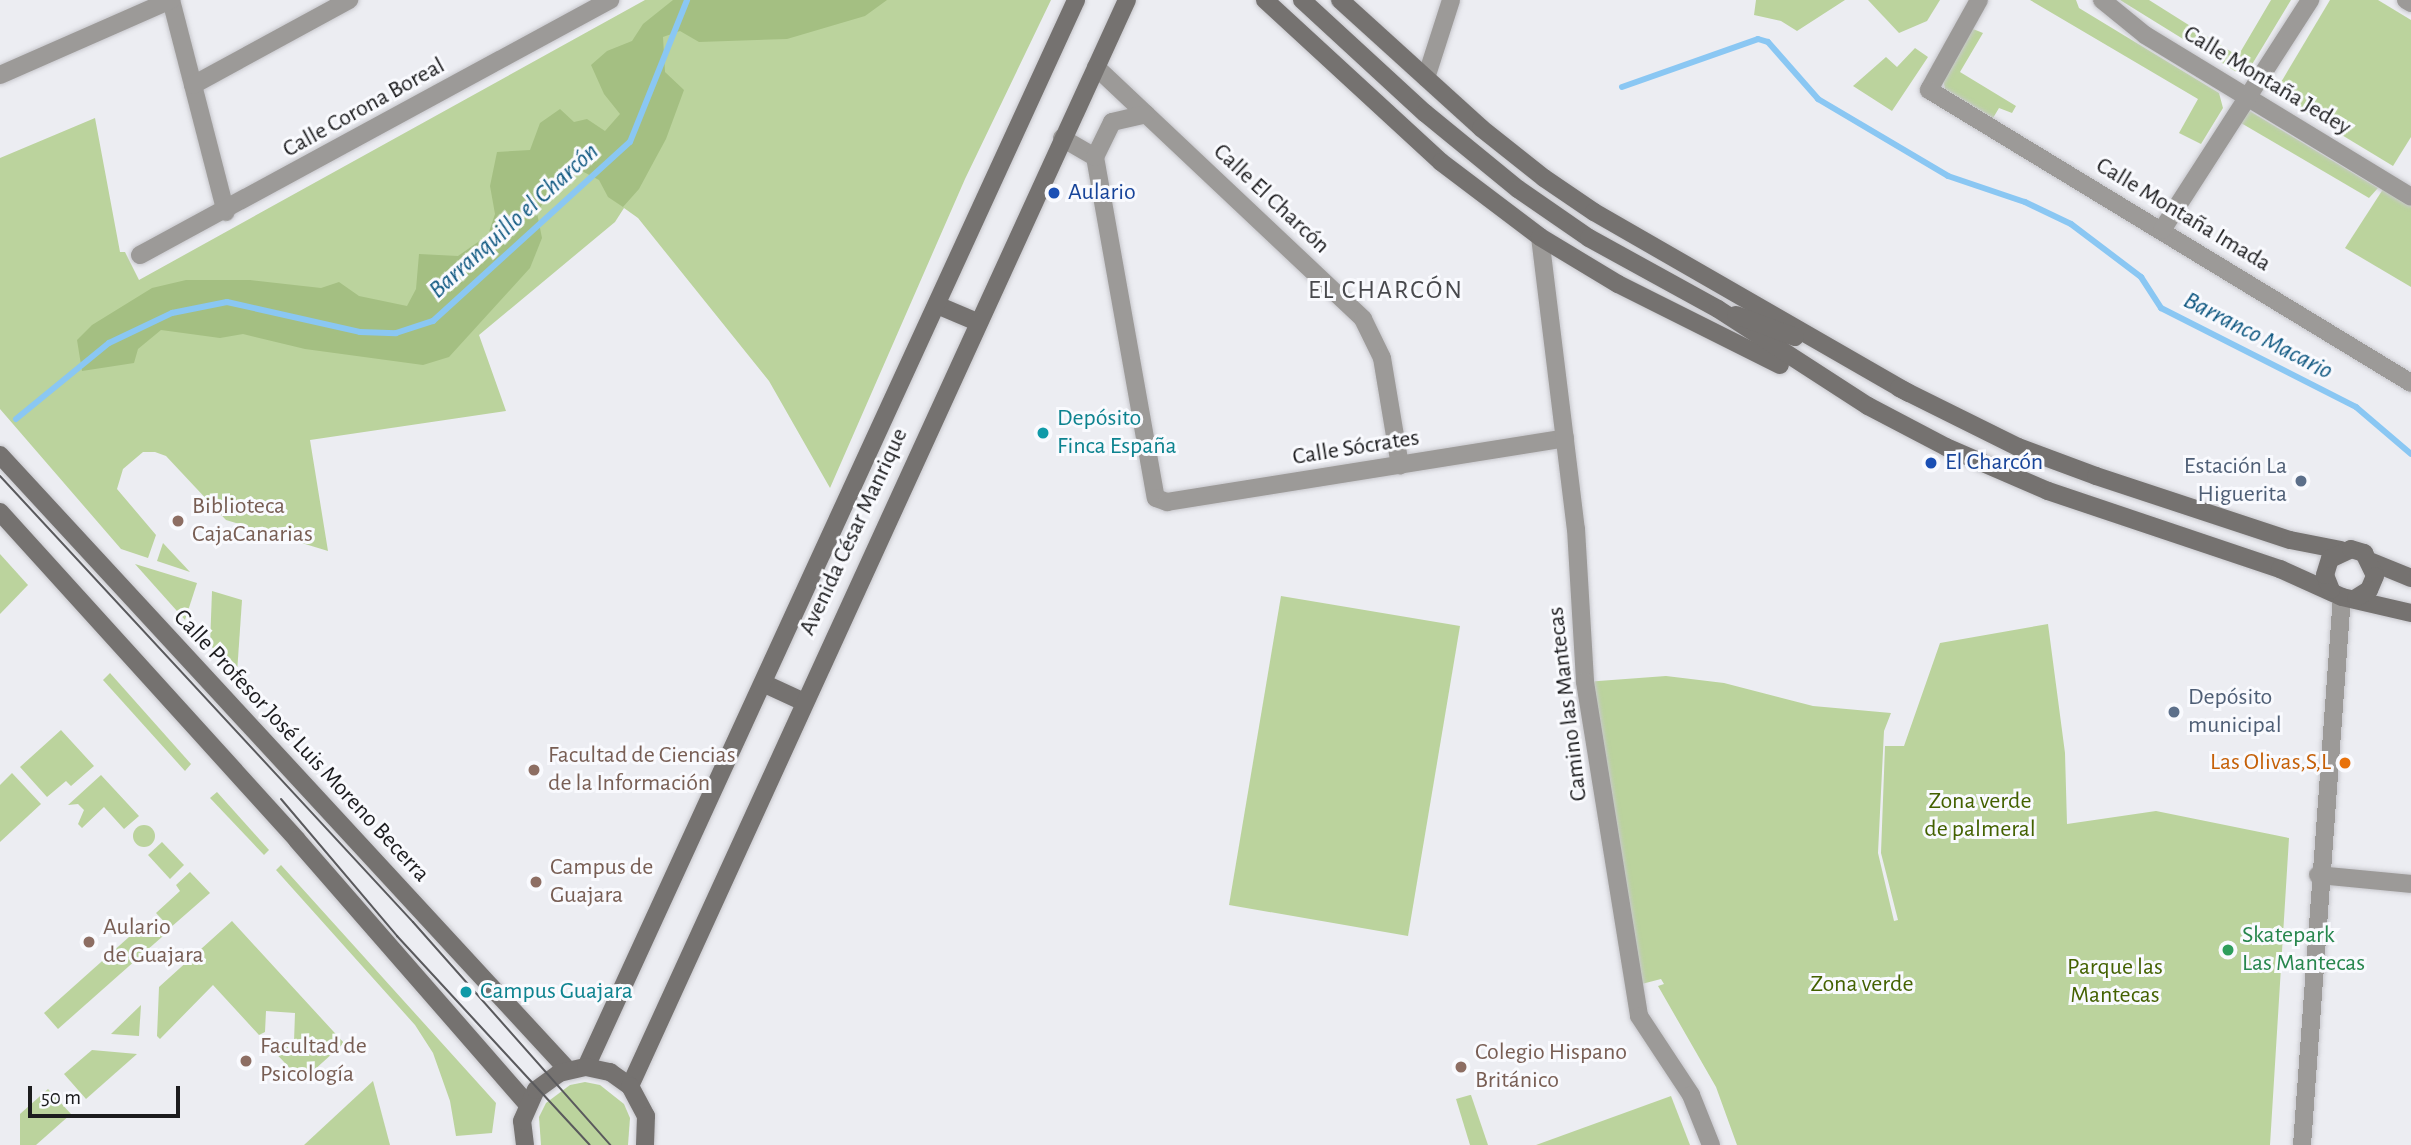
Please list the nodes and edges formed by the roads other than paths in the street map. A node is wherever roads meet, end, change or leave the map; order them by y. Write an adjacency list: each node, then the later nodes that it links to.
1 (171, 0): 16 (street); 18 (street)
2 (349, 0): 18 (street)
3 (610, 0): 24 (street, Calle Corona Boreal)
4 (1076, 0): 28 (street, Avenida César Manrique)
5 (1127, 0): 15 (street, Avenida César Manrique)
6 (1265, 0): 26 (street)
7 (1303, 0): 29 (street)
8 (1340, 0): 17 (street)
9 (1451, 0): 17 (street)
10 (1979, 0): 25 (street, Calle Montaña Imada)
11 (2102, 0): 19 (street, Calle Montaña Jedey)
12 (2310, 0): 19 (street)
13 (2406, 0): 14 (street)
14 (2411, 3)
15 (1096, 67): 20 (street, Calle El Charcón); 21 (street, Avenida César Manrique)
16 (0, 75)
17 (1426, 78): 32 (street)
18 (193, 85): 24 (street)
19 (2247, 98): 23 (street, Calle Montaña Jedey); 25 (street)
20 (1146, 114): 22 (street); 36 (street, Calle El Charcón)
21 (1062, 138): 22 (street); 30 (street, Avenida César Manrique)
22 (1095, 157): 36 (street, Calle Sócrates)
23 (2411, 197)
24 (226, 212): 27 (street, Calle Corona Boreal)
25 (2162, 230): 31 (street, Calle Montaña Imada)
26 (1540, 237): 33 (street); 34 (street, Camino las Mantecas)
27 (140, 256)
28 (937, 305): 30 (street); 43 (street, Avenida César Manrique)
29 (1718, 309): 32 (street); 33 (street)
30 (977, 322): 44 (street, Avenida César Manrique)
31 (2411, 383)
32 (1909, 393): 38 (street)
33 (1868, 406): 41 (street)
34 (1564, 438): 36 (street, Calle Sócrates); 53 (street, Camino las Mantecas)
35 (0, 454): 48 (street, Calle Profesor José Luis Moreno Becerra)
36 (1400, 466)
37 (0, 512): 50 (street)
38 (2341, 550): 39 (street); 41 (street)
39 (2372, 562): 40 (street); 41 (street)
40 (2411, 578)
41 (2343, 595): 42 (street); 45 (street)
42 (2411, 613)
43 (765, 684): 44 (street); 47 (street, Avenida César Manrique)
44 (804, 702): 49 (street, Avenida César Manrique)
45 (2318, 875): 46 (street); 54 (street)
46 (2411, 884)
47 (586, 1067): 48 (street); 49 (street)
48 (567, 1069): 50 (street)
49 (630, 1086): 52 (street)
50 (527, 1104): 51 (street)
51 (525, 1145)
52 (645, 1145)
53 (1711, 1145)
54 (2302, 1145)

